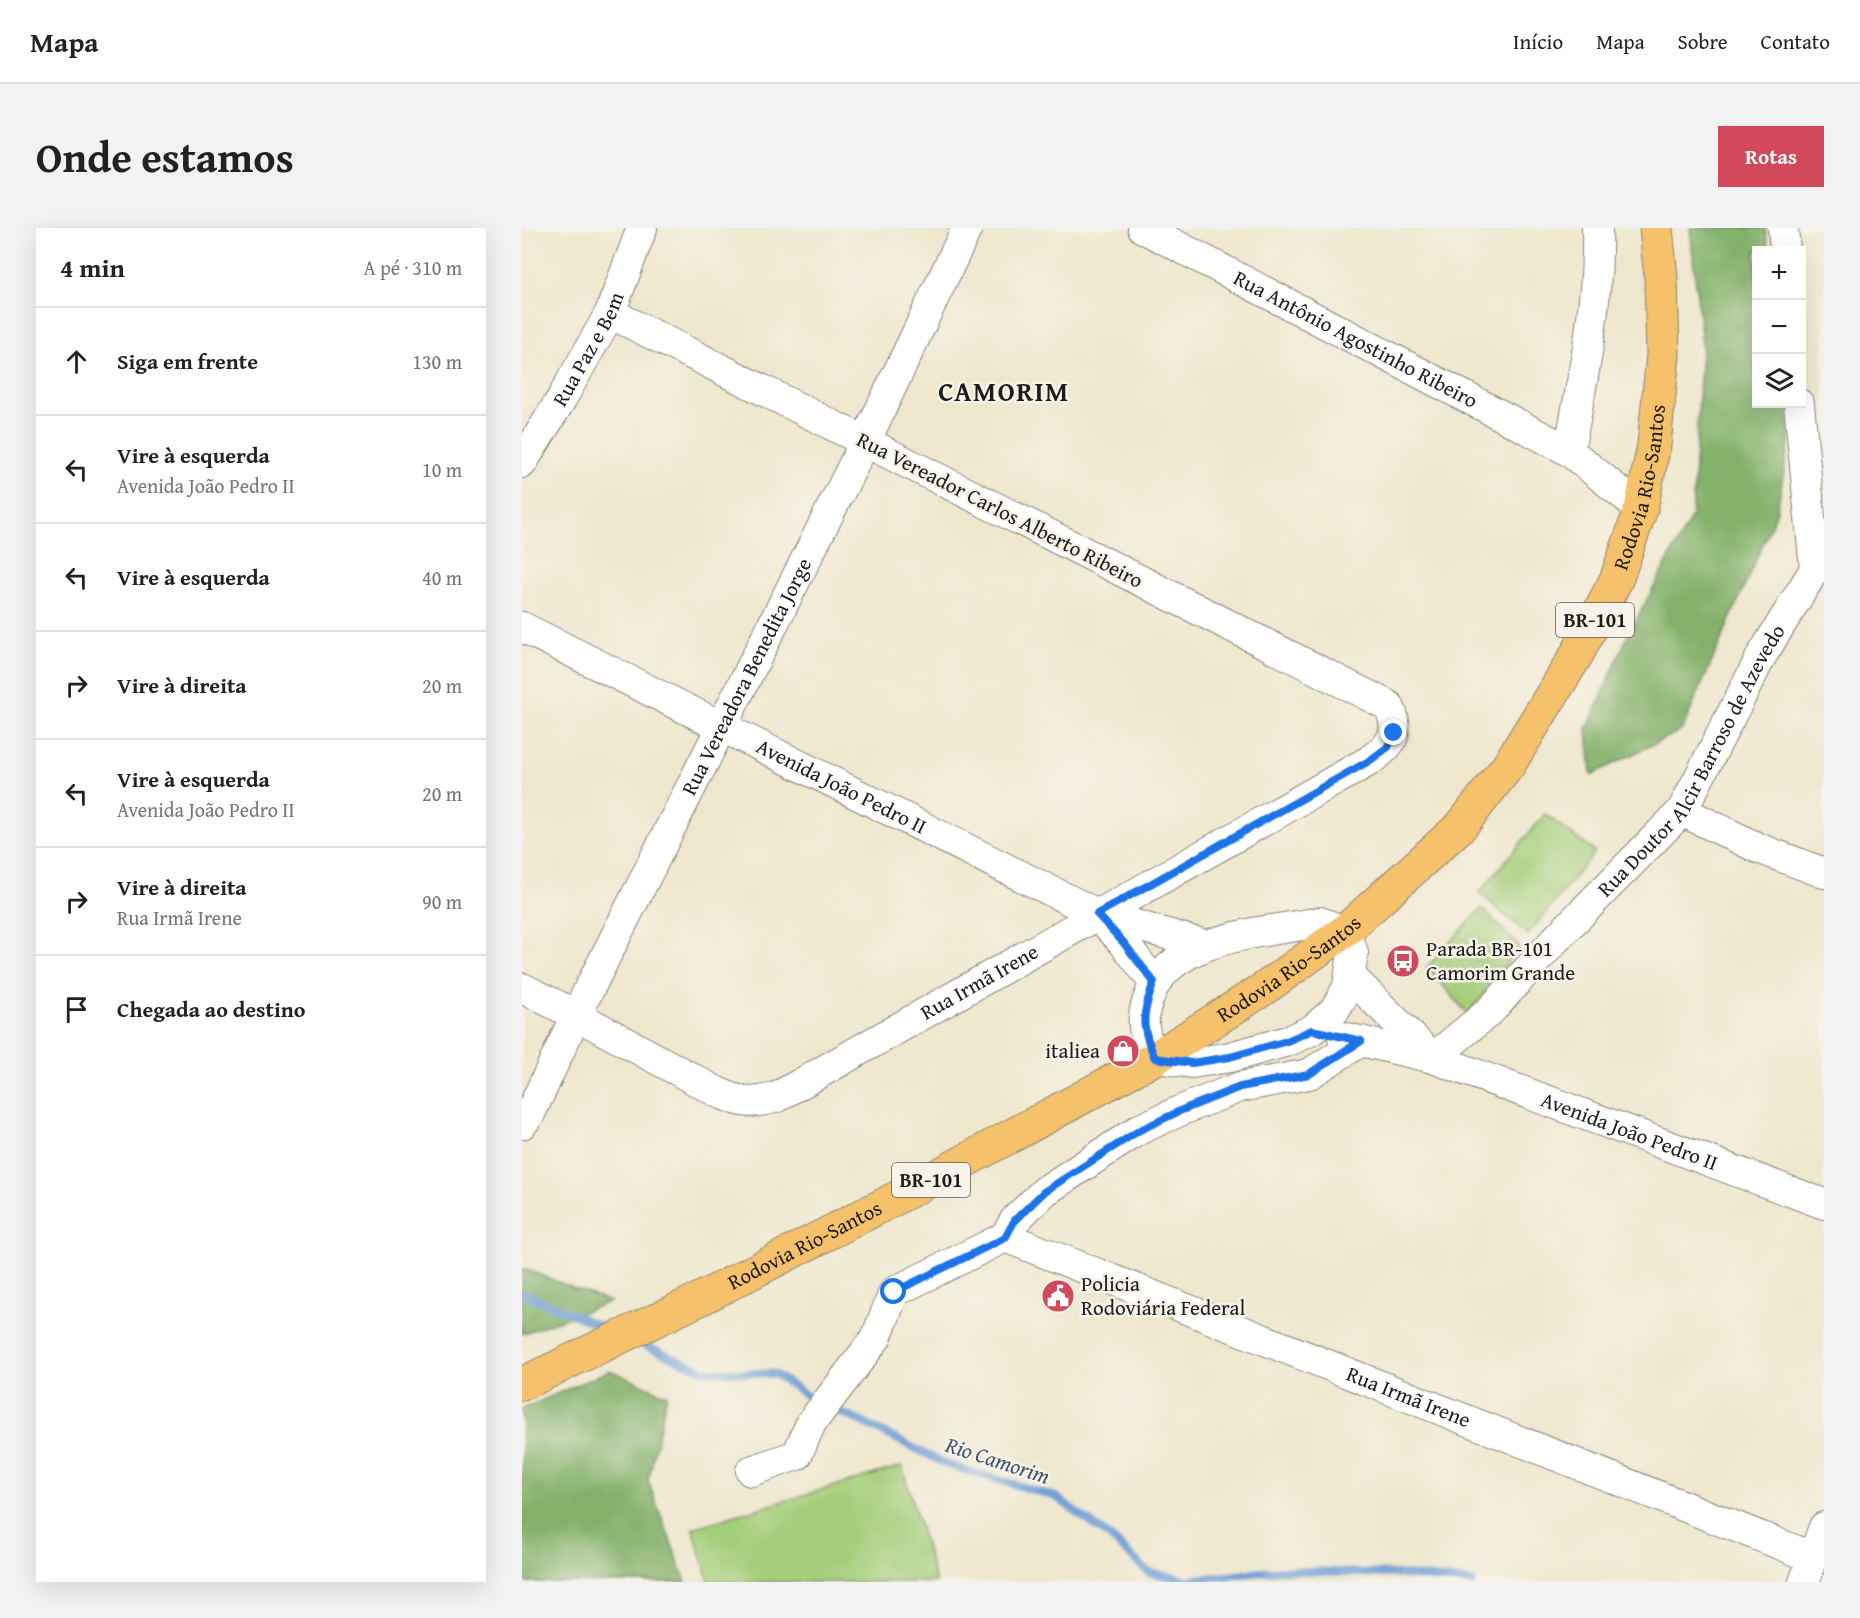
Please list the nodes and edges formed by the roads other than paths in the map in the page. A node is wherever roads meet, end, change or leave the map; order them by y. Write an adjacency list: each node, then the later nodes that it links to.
1 (642, 228): 9 (street, Rua Paz e Bem)
2 (967, 228): 11 (street, Rua Vereadora Benedita Jorge)
3 (1143, 228): 7 (street, Rua Antônio Agostinho Ribeiro)
4 (1597, 228): 12 (street)
5 (1656, 228): 14 (highway, Rodovia Rio-Santos / BR-101)
6 (1783, 228): 8 (street)
7 (1187, 238): 12 (street, Rua Antônio Agostinho Ribeiro)
8 (1785, 246)
9 (610, 313): 11 (street, Rua Vereador Carlos Alberto Ribeiro); 13 (street, Rua Paz e Bem)
10 (1799, 408): 15 (street, Rua Doutor Alcir Barroso de Azevedo)
11 (865, 442): 17 (street, Rua Vereador Carlos Alberto Ribeiro); 18 (street, Rua Vereadora Benedita Jorge)
12 (1569, 451): 14 (street, Rua Antônio Agostinho Ribeiro)
13 (522, 463)
14 (1641, 509): 22 (highway, Rodovia Rio-Santos / BR-101)
15 (1819, 570): 19 (street, Rua Doutor Alcir Barroso de Azevedo)
16 (522, 627): 18 (street, Avenida João Pedro II)
17 (1389, 706): 21 (street, Rua Irmã Irene)
18 (722, 727): 21 (street, Avenida João Pedro II); 27 (street, Rua Vereadora Benedita Jorge)
19 (1682, 811): 20 (street); 31 (street, Rua Doutor Alcir Barroso de Azevedo)
20 (1824, 873)
21 (1097, 914): 23 (street, Avenida João Pedro II); 25 (street, Avenida João Pedro II); 27 (street, Rua Irmã Irene)
22 (1345, 931): 23 (street); 24 (street); 30 (highway, Rodovia Rio-Santos / BR-101)
23 (1205, 945): 25 (street)
24 (1350, 976): 28 (street); 31 (street, Avenida João Pedro II)
25 (1154, 982): 30 (street)
26 (522, 988): 27 (street, Rua Irmã Irene)
27 (576, 1015): 32 (street, Rua Vereadora Benedita Jorge)
28 (1312, 1030): 29 (street, Avenida João Pedro II); 30 (street)
29 (1361, 1041): 31 (street, Avenida João Pedro II); 34 (street)
30 (1155, 1058): 35 (highway, Rodovia Rio-Santos / BR-101)
31 (1433, 1058): 33 (street, Avenida João Pedro II)
32 (522, 1124)
33 (1824, 1204)
34 (1005, 1238): 36 (street); 38 (street, Rua Irmã Irene)
35 (522, 1384)
36 (751, 1471)
37 (1824, 1527): 38 (street)
38 (1808, 1570)

